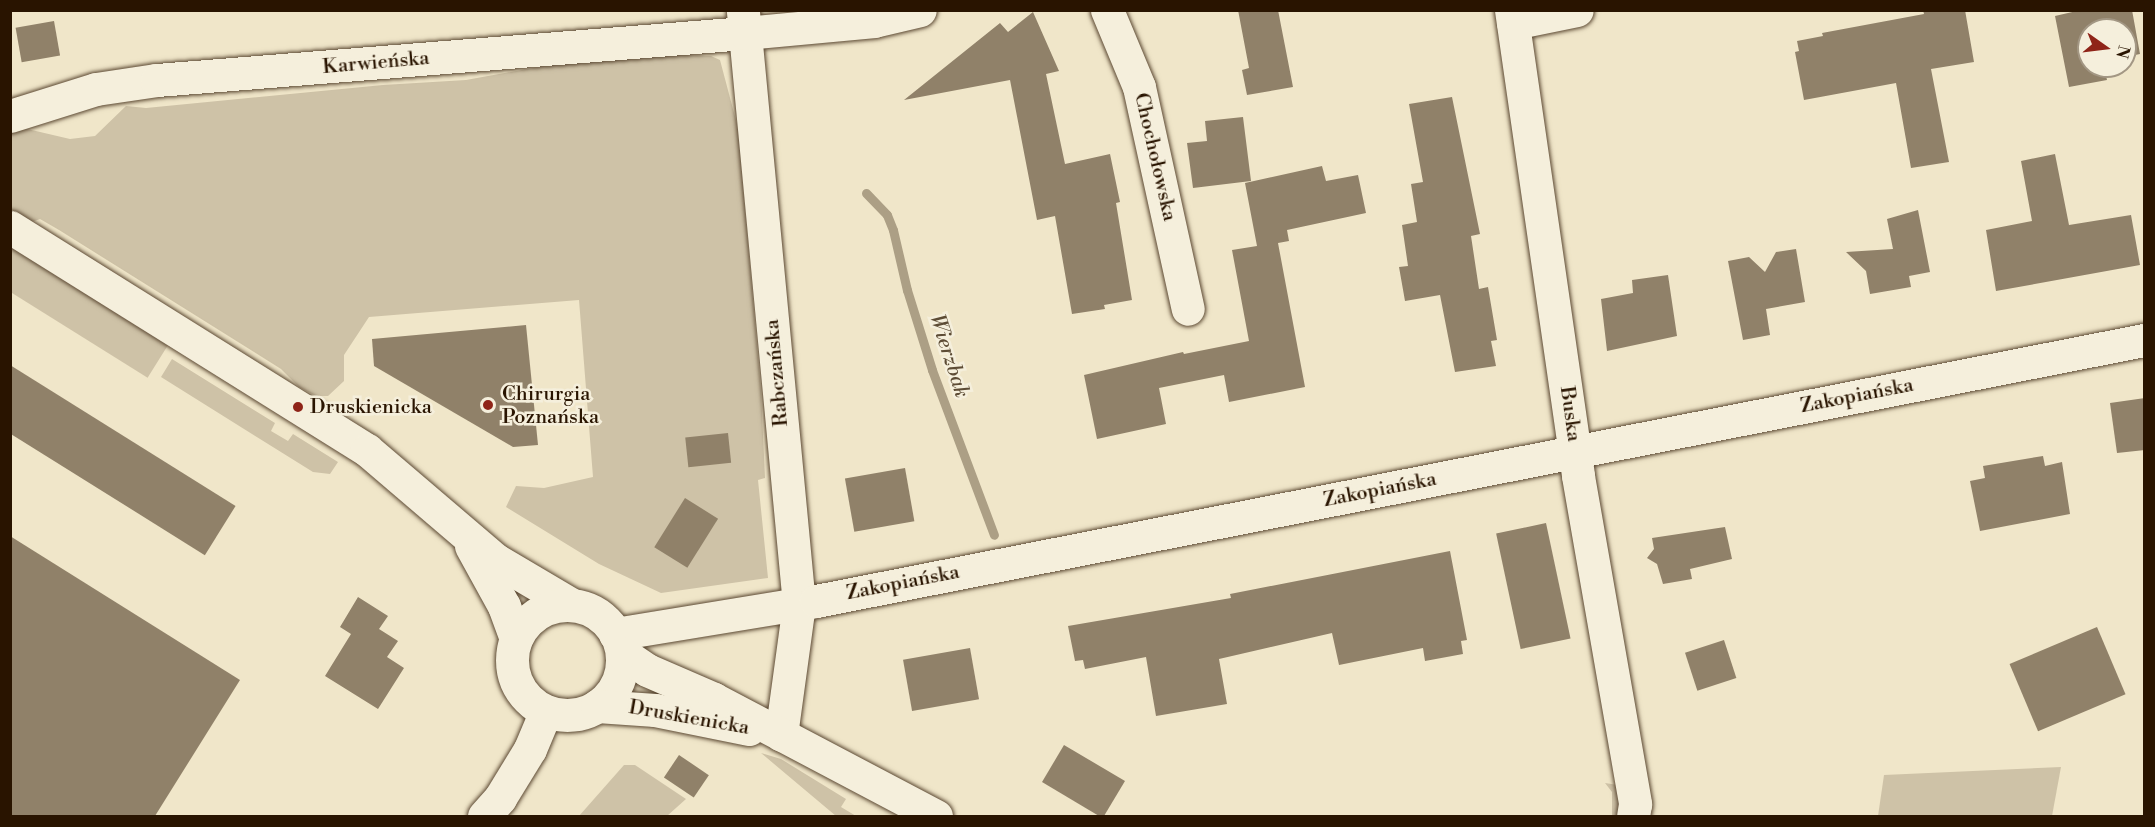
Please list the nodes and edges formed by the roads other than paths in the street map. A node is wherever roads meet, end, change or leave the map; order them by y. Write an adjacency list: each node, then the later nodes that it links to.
1 (920, 10): 5 (street, Karwieńska)
2 (1107, 10): 8 (street, Chochołowska)
3 (1577, 10): 4 (street)
4 (1512, 16): 10 (street, Buska)
5 (744, 22): 6 (street, Karwieńska); 12 (street, Rabczańska)
6 (10, 116)
7 (10, 227): 11 (street)
8 (1188, 309)
9 (2145, 340): 10 (street, Zakopiańska)
10 (1575, 452): 12 (street, Zakopiańska); 21 (street, Buska)
11 (467, 538): 13 (street); 14 (street)
12 (799, 604): 15 (street, Zakopiańska); 18 (street, Rabczańska)
13 (572, 605): 14 (street); 15 (street)
14 (516, 639): 17 (street)
15 (618, 643): 16 (street); 18 (street, Druskienicka)
16 (597, 706): 17 (street); 18 (street, Druskienicka)
17 (546, 711): 19 (street)
18 (781, 735): 20 (street, Druskienicka)
19 (484, 816)
20 (936, 816)
21 (1634, 816)

